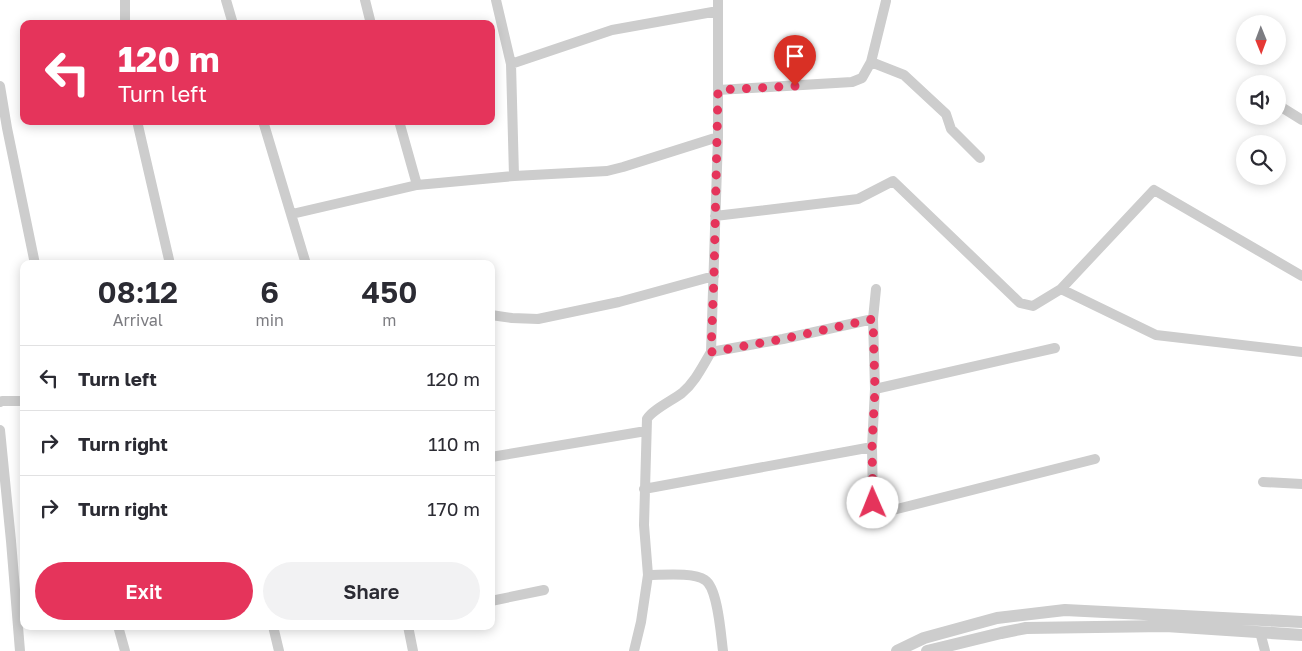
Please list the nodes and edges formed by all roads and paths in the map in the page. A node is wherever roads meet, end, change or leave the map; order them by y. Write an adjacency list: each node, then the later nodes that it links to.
1 (125, 0): 8 (street)
2 (226, 0): 9 (street)
3 (365, 0): 10 (street)
4 (496, 0): 12 (street)
5 (718, 0): 7 (street)
6 (886, 1): 11 (street)
7 (718, 11): 12 (street); 14 (street)
8 (125, 20)
9 (232, 20)
10 (370, 20)
11 (871, 62): 14 (street); 22 (street)
12 (511, 64): 23 (street)
13 (0, 86): 20 (street)
14 (718, 90): 21 (street)
15 (1286, 110): 16 (street)
16 (1302, 120)
17 (138, 125): 28 (street)
18 (264, 125): 25 (street)
19 (399, 125): 24 (street)
20 (3, 131): 27 (street)
21 (718, 137): 23 (street); 26 (street)
22 (980, 158)
23 (514, 176): 24 (street)
24 (417, 185): 25 (street)
25 (292, 214): 29 (street)
26 (715, 216): 30 (street); 33 (street)
27 (35, 260)
28 (169, 260)
29 (305, 260)
30 (714, 276): 34 (street); 37 (street)
31 (1302, 276): 33 (street)
32 (876, 289): 35 (street)
33 (1061, 289): 38 (street)
34 (495, 316)
35 (873, 319): 37 (street); 39 (street)
36 (1055, 348): 39 (street)
37 (711, 352): 43 (street)
38 (1302, 352)
39 (875, 389): 44 (street)
40 (20, 401): 41 (street)
41 (0, 402)
42 (0, 430): 59 (street)
43 (646, 431): 45 (street); 49 (street)
44 (872, 447): 46 (street); 49 (street)
45 (495, 456)
46 (1095, 459)
47 (1262, 482): 48 (street)
48 (1302, 484)
49 (644, 489): 50 (street)
50 (648, 575): 63 (street); 64 (street)
51 (544, 590): 52 (street)
52 (495, 600)
53 (1302, 622): 65 (street)
54 (119, 630): 60 (street)
55 (274, 630): 61 (street)
56 (409, 630): 62 (street)
57 (1260, 632): 58 (street); 66 (street); 67 (street)
58 (1302, 634)
59 (20, 651)
60 (125, 651)
61 (279, 651)
62 (413, 651)
63 (634, 651)
64 (723, 651)
65 (897, 651)
66 (927, 651)
67 (1265, 651)

